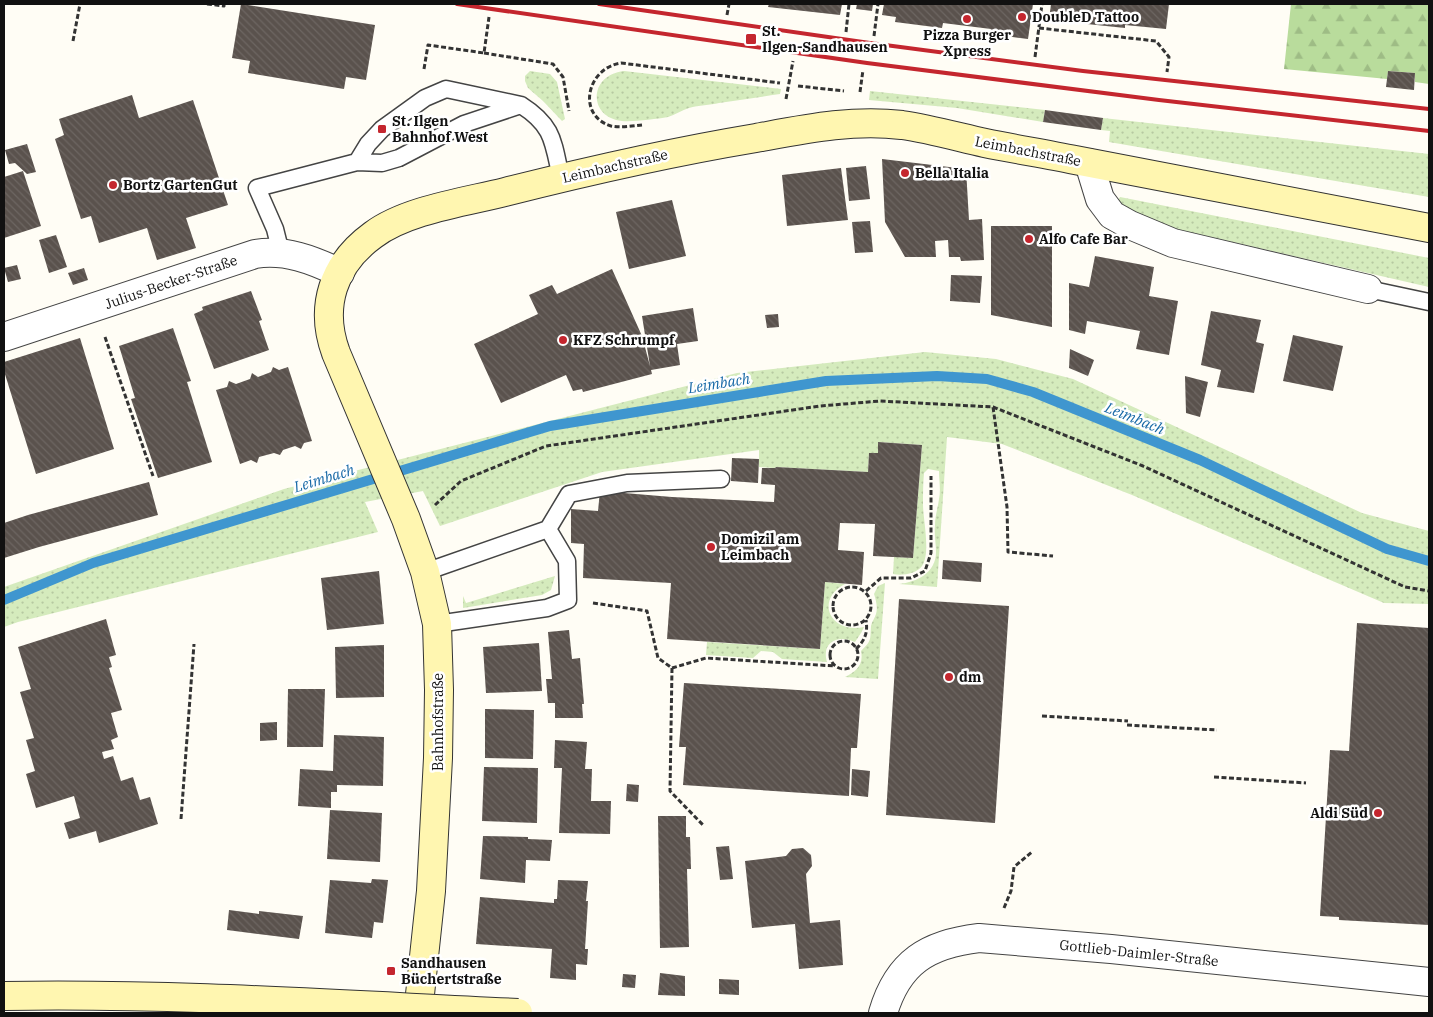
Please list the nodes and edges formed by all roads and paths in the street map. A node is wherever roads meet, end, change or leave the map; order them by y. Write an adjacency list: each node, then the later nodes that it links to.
1 (80, 4): 13 (path)
2 (207, 4): 3 (path)
3 (224, 4)
4 (728, 4): 8 (path)
5 (849, 4): 11 (path)
6 (878, 4): 12 (path)
7 (1042, 4): 10 (path)
8 (727, 15)
9 (489, 17): 15 (path)
10 (1039, 28): 16 (path); 19 (path)
11 (846, 32)
12 (874, 36)
13 (73, 41)
14 (435, 46): 15 (path)
15 (484, 53): 26 (path)
16 (1035, 57)
17 (793, 61): 24 (path)
18 (863, 70): 23 (path)
19 (1167, 72)
20 (780, 84): 27 (path)
21 (798, 86): 22 (path)
22 (851, 91)
23 (860, 92)
24 (777, 101)
25 (521, 105): 28 (lane); 28 (lane); 30 (lane)
26 (570, 119)
27 (650, 125)
28 (357, 162): 32 (lane)
29 (1089, 163): 30 (street, Leimbachstraße); 31 (street, Leimbachstraße); 34 (street, Leimbachstraße)
30 (561, 178): 33 (street, Leimbachstraße)
31 (1429, 228)
32 (280, 253): 33 (street, Julius-Becker-Straße); 36 (street, Julius-Becker-Straße)
33 (340, 273): 39 (street, Leimbachstraße)
34 (1368, 289): 35 (lane)
35 (1429, 302)
36 (95, 308): 37 (street, Julius-Becker-Straße); 40 (path)
37 (4, 338)
38 (993, 407): 43 (path); 45 (path); 48 (path)
39 (373, 440): 43 (street, Bahnhofstraße)
40 (154, 476)
41 (932, 476): 47 (path)
42 (721, 479): 44 (lane)
43 (403, 513): 46 (street, Bahnhofstraße)
44 (548, 529): 46 (lane); 49 (lane)
45 (1052, 556)
46 (425, 572): 51 (street, Bahnhofstraße)
47 (866, 591): 50 (path); 50 (path)
48 (1429, 591)
49 (568, 600): 51 (lane); 55 (path)
50 (866, 620): 53 (path)
51 (437, 624): 66 (street, Bahnhofstraße)
52 (194, 644): 60 (path)
53 (856, 649): 54 (path); 54 (path)
54 (835, 666): 55 (path)
55 (672, 668): 61 (path)
56 (1042, 716): 57 (path)
57 (1217, 730)
58 (1214, 778): 59 (path)
59 (1306, 783)
60 (181, 820)
61 (703, 825)
62 (1033, 851): 63 (path)
63 (1011, 891)
64 (1429, 982): 68 (street, Gottlieb-Daimler-Straße)
65 (4, 996): 67 (street, bridge)
66 (418, 1013)
67 (518, 1013)
68 (883, 1013)

